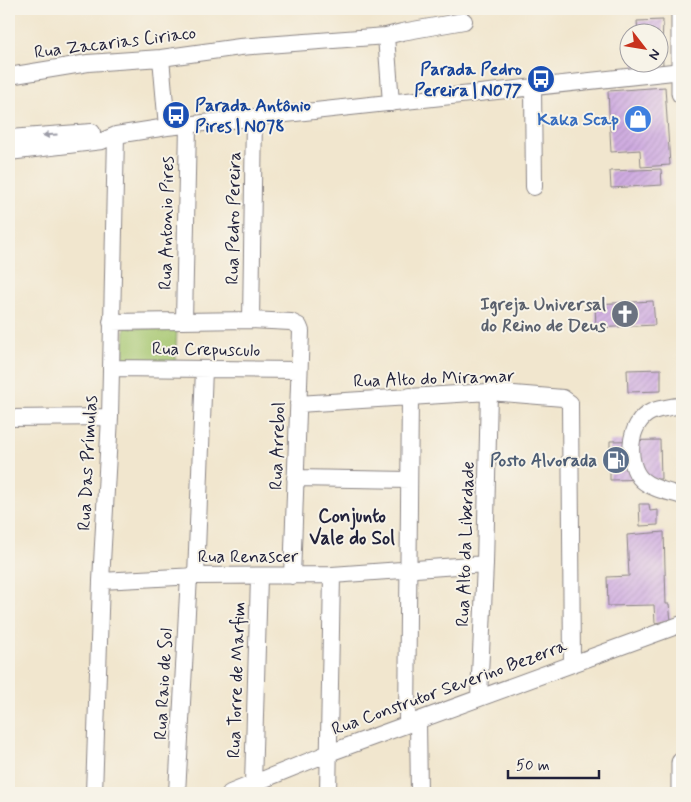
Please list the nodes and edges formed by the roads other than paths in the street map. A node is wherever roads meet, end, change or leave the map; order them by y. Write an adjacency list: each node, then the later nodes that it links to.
1 (682, 9): 5 (main road)
2 (464, 21): 3 (street, Rua Zacarias Ciriaco)
3 (386, 36): 4 (street, Rua Zacarias Ciriaco); 9 (street)
4 (161, 58): 6 (street, Rua Zacarias Ciriaco); 12 (street)
5 (682, 71): 7 (street); 8 (main road)
6 (9, 76)
7 (532, 87): 9 (street); 16 (street)
8 (682, 93)
9 (392, 103): 10 (street)
10 (254, 117): 11 (street); 17 (street, Rua Pedro Pereira)
11 (188, 125): 12 (street); 18 (street, Rua Antonio Pires)
12 (167, 127): 13 (street)
13 (116, 135): 14 (street, one-way to 14); 15 (street); 19 (street, Rua Das Prímulas)
14 (9, 138)
15 (9, 152)
16 (534, 187)
17 (251, 320): 18 (street); 22 (street, Rua Arrebol)
18 (184, 321): 19 (street)
19 (112, 322): 20 (street, Rua Das Prímulas)
20 (112, 368): 21 (street, Rua Crepusculo); 27 (street, Rua Das Prímulas)
21 (204, 369): 22 (street, Rua Crepusculo); 35 (street, Rua Raio de Sol)
22 (299, 370): 25 (street, Rua Arrebol)
23 (489, 392): 24 (street, Rua Alto do Miramar); 32 (street, Rua Alto da Liberdade); 40 (street, Rua Alto do Miramar)
24 (410, 396): 25 (street, Rua Alto do Miramar); 30 (street)
25 (298, 404): 29 (street, Rua Arrebol)
26 (682, 406): 31 (street)
27 (110, 417): 28 (street); 38 (street, Rua Das Prímulas)
28 (9, 418)
29 (296, 478): 30 (street); 36 (street, Rua Arrebol)
30 (409, 480): 33 (street)
31 (682, 496)
32 (485, 564): 33 (street, Rua Renascer); 41 (street, Rua Alto da Liberdade)
33 (409, 571): 34 (street, Rua Renascer); 42 (street)
34 (332, 575): 36 (street, Rua Renascer); 43 (street)
35 (192, 576): 37 (street, Rua Renascer); 38 (street, Rua Renascer); 47 (street, Rua Raio de Sol)
36 (292, 576): 37 (street, Rua Renascer)
37 (259, 577): 45 (street, Rua Torre de Marfim)
38 (101, 580): 46 (street, Rua Das Prímulas)
39 (682, 624): 40 (street, Rua Construtor Severino Bezerra)
40 (572, 663): 41 (street, Rua Construtor Severino Bezerra)
41 (479, 697): 42 (street, Rua Construtor Severino Bezerra)
42 (412, 722): 43 (street, Rua Construtor Severino Bezerra); 49 (street)
43 (329, 753): 45 (street, Rua Construtor Severino Bezerra); 48 (street)
44 (682, 763): 50 (main road)
45 (243, 789)
46 (94, 793)
47 (177, 793)
48 (328, 793)
49 (419, 793)
50 (682, 793)

